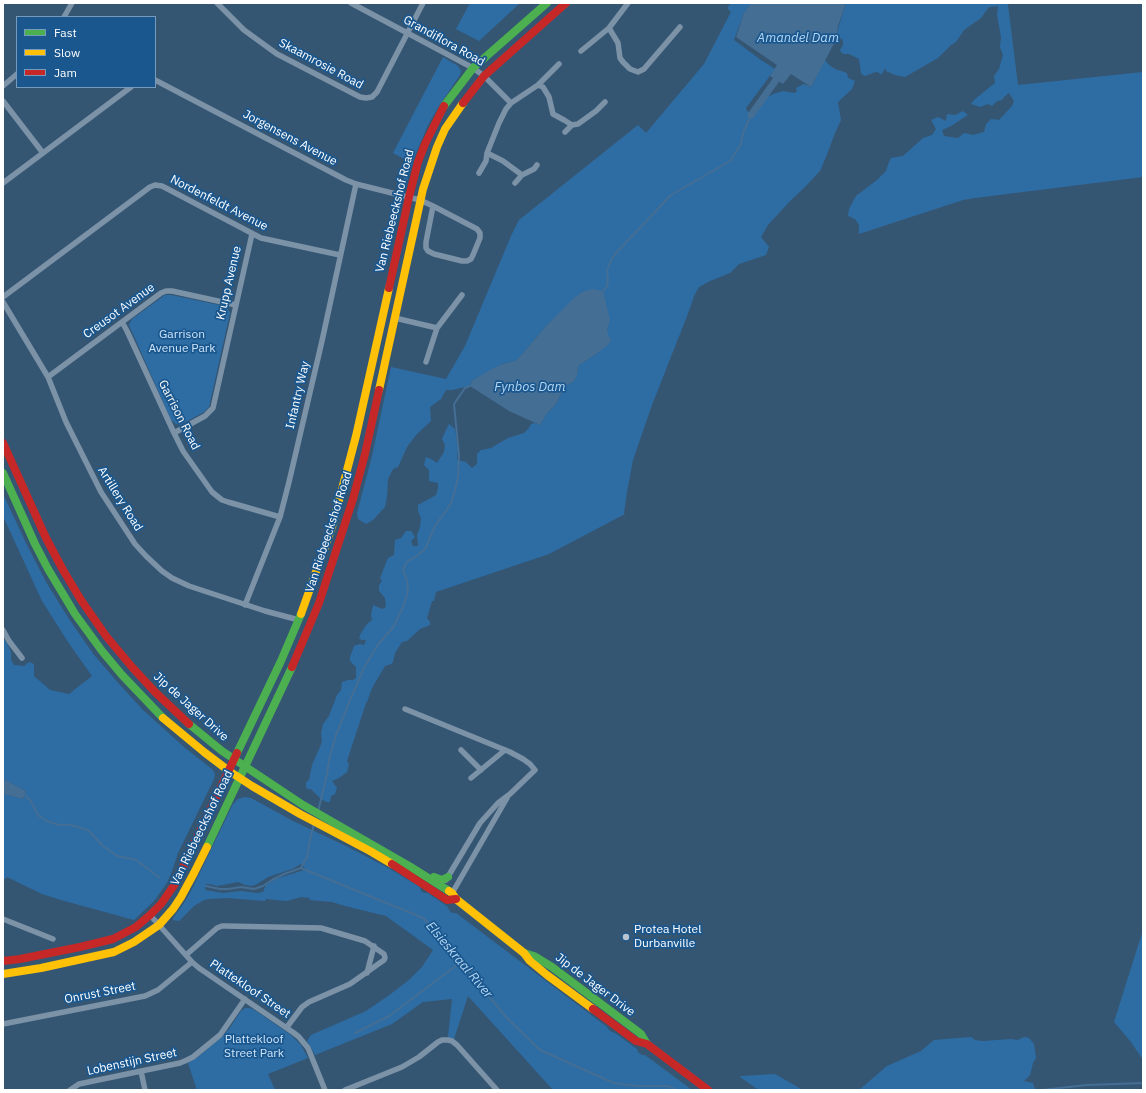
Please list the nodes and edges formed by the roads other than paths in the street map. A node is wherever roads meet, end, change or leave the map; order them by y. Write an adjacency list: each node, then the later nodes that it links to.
1 (72, 3): 8 (street)
2 (217, 3): 11 (street, Skaamrosie Road)
3 (351, 3): 11 (street, Grandiflora Road)
4 (423, 3): 11 (street, Skaamrosie Road)
5 (546, 3): 14 (street, Van Riebeeckshof Road)
6 (566, 3): 16 (street, Van Riebeeckshof Road)
7 (628, 3): 10 (street)
8 (65, 16)
9 (680, 27): 10 (street)
10 (609, 28): 12 (street)
11 (408, 34): 14 (street, Grandiflora Road)
12 (581, 51)
13 (559, 64): 18 (street)
14 (473, 68): 16 (street, Grandiflora Road); 34 (street, Van Riebeeckshof Road)
15 (16, 75): 19 (street)
16 (484, 76): 23 (street, Grandiflora Road); 35 (street, Van Riebeeckshof Road)
17 (156, 81): 33 (street, Jorgensens Avenue)
18 (538, 84): 23 (street); 24 (street)
19 (3, 86)
20 (130, 88): 26 (street)
21 (3, 101): 26 (street)
22 (605, 102): 24 (street)
23 (511, 103): 27 (street)
24 (572, 126): 25 (street)
25 (565, 132)
26 (43, 153): 32 (street)
27 (487, 153): 29 (street); 30 (street)
28 (537, 165): 30 (street)
29 (479, 173)
30 (522, 175): 31 (street)
31 (515, 183)
32 (3, 184)
33 (356, 184): 34 (street, Jorgensens Avenue); 38 (street, Infantry Way)
34 (408, 197): 35 (street, Jorgensens Avenue); 39 (street, Van Riebeeckshof Road)
35 (420, 200): 36 (street, Jorgensens Avenue); 44 (street, Van Riebeeckshof Road)
36 (433, 206): 36 (street, Jorgensens Avenue)
37 (252, 234): 38 (street, Nordenfeldt Avenue); 41 (street, Nordenfeldt Avenue); 43 (street, Krupp Avenue)
38 (340, 255): 53 (street, Infantry Way)
39 (387, 294): 44 (street); 47 (street, Van Riebeeckshof Road)
40 (462, 296): 46 (street)
41 (3, 297)
42 (3, 302): 49 (street, Artillery Road)
43 (236, 305): 45 (street, Creusot Avenue); 50 (street, Krupp Avenue)
44 (395, 318): 46 (street); 47 (street); 62 (street, Van Riebeeckshof Road)
45 (122, 322): 49 (street, Creusot Avenue); 50 (street, Garrison Road)
46 (436, 328): 48 (street)
47 (380, 329): 55 (street, Van Riebeeckshof Road)
48 (426, 362)
49 (48, 377): 54 (street, Artillery Road)
50 (174, 433): 53 (street, Garrison Road)
51 (3, 443): 61 (street, Jip de Jager Drive)
52 (3, 473): 64 (street, Jip de Jager Drive)
53 (280, 517): 54 (street, Infantry Way)
54 (245, 604): 55 (street, Artillery Road)
55 (299, 620): 61 (street, Van Riebeeckshof Road)
56 (3, 630): 57 (street)
57 (22, 658)
58 (405, 709): 60 (street)
59 (461, 750): 63 (street)
60 (505, 750): 63 (street); 67 (street)
61 (234, 759): 62 (street, Jip de Jager Drive); 64 (street, Van Riebeeckshof Road)
62 (245, 767): 65 (street, Van Riebeeckshof Road); 68 (street, Jip de Jager Drive)
63 (481, 770): 66 (street)
64 (229, 771): 65 (street, Jip de Jager Drive); 73 (street, Van Riebeeckshof Road)
65 (240, 778): 68 (street, Jip de Jager Drive); 75 (street, Van Riebeeckshof Road)
66 (471, 778)
67 (510, 794): 70 (street); 72 (street)
68 (335, 828): 69 (street, Jip de Jager Drive); 71 (street, Jip de Jager Drive)
69 (356, 836): 70 (street); 71 (street, Jip de Jager Drive)
70 (448, 877): 71 (street)
71 (440, 890): 72 (street, Jip de Jager Drive)
72 (452, 897): 92 (street, Jip de Jager Drive)
73 (150, 915): 75 (street, Plattekloof Street); 79 (street, Van Riebeeckshof Road)
74 (3, 919): 76 (street)
75 (159, 925): 78 (street, Plattekloof Street); 82 (street, Van Riebeeckshof Road)
76 (53, 939)
77 (374, 946): 78 (street); 81 (street); 81 (street)
78 (186, 955): 80 (street, Plattekloof Street)
79 (3, 961)
80 (192, 962): 83 (street, Plattekloof Street); 84 (street, Onrust Street)
81 (367, 973): 85 (street)
82 (3, 974)
83 (245, 999): 85 (street, Plattekloof Street); 86 (street, Lobenstijn Street)
84 (3, 1024)
85 (287, 1027): 90 (street, Plattekloof Street)
86 (141, 1071): 88 (street, Lobenstijn Street); 89 (street)
87 (494, 1089): 91 (street)
88 (70, 1090)
89 (145, 1090)
90 (325, 1090)
91 (345, 1090)
92 (708, 1090)

